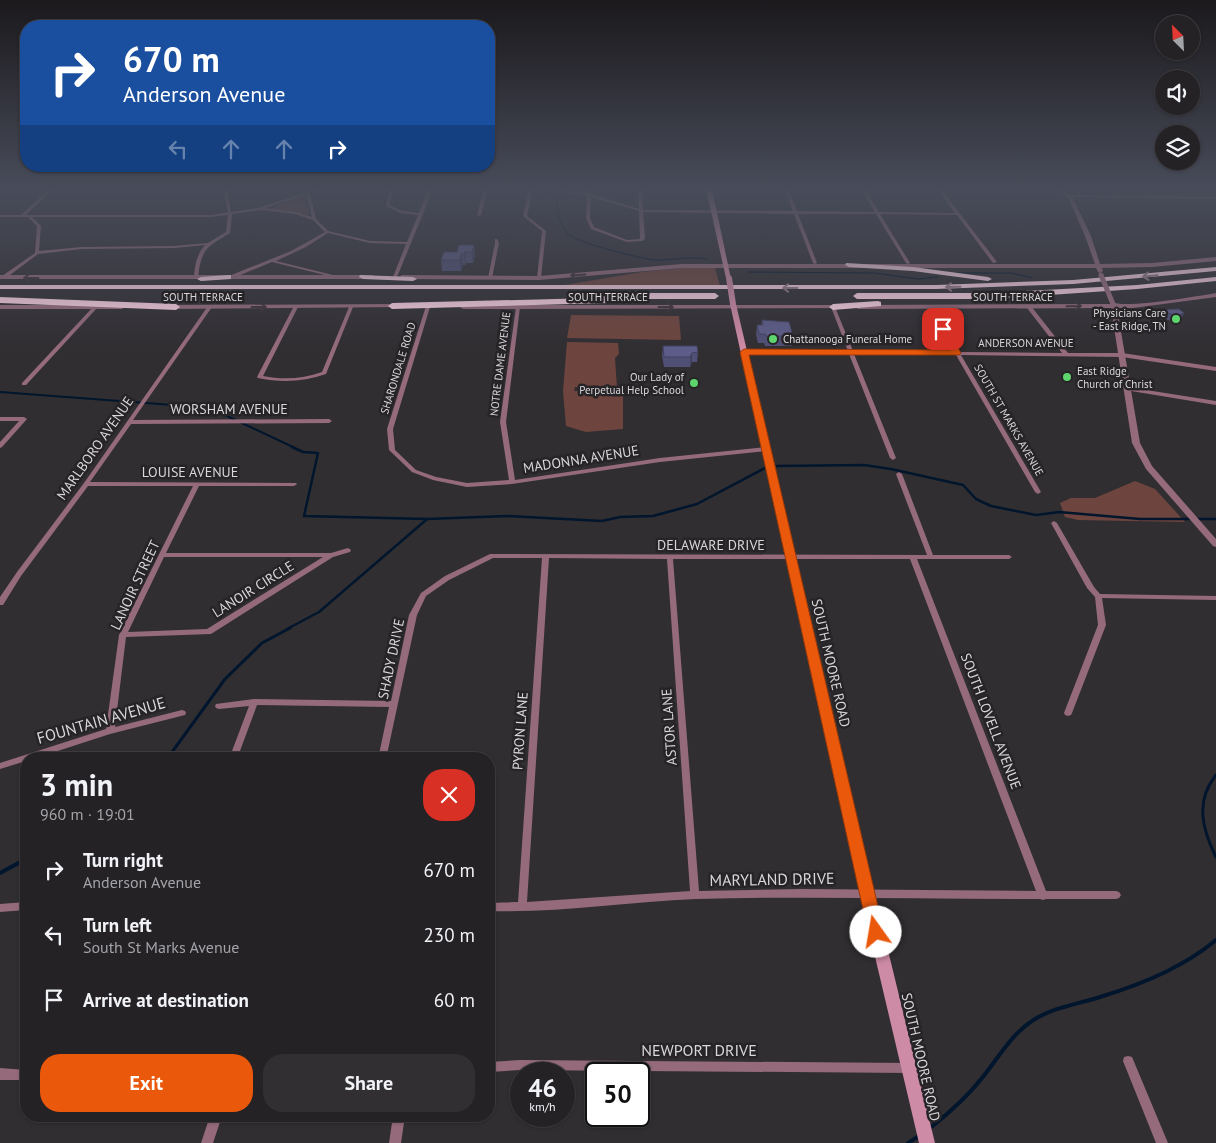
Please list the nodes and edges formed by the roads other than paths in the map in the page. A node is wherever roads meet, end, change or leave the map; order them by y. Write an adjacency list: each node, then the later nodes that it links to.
1 (38, 242): 14 (street)
2 (210, 242): 12 (street)
3 (307, 242): 16 (street)
4 (376, 242): 13 (street)
5 (497, 242): 30 (street)
6 (543, 242): 31 (street)
7 (722, 242): 21 (main road, SOUTH MOORE ROAD)
8 (807, 242): 18 (street)
9 (895, 242): 19 (street)
10 (979, 242): 17 (street)
11 (1089, 242): 22 (street)
12 (207, 244): 14 (street); 24 (street)
13 (407, 244): 26 (street)
14 (37, 253): 27 (street)
15 (1216, 258): 22 (street)
16 (272, 261): 25 (street); 28 (street)
17 (995, 262)
18 (815, 263)
19 (908, 263)
20 (849, 265): 21 (street); 22 (street); 33 (highway)
21 (727, 266): 31 (street, one-way to 31); 43 (main road, SOUTH MOORE ROAD, bridge)
22 (1099, 266): 41 (street, bridge)
23 (1216, 270): 33 (highway, one-way to 33)
24 (196, 276): 25 (street); 27 (street, one-way to 27)
25 (230, 277): 28 (street); 34 (highway)
26 (395, 277): 29 (street); 30 (street)
27 (2, 278)
28 (336, 278): 29 (street)
29 (363, 278): 35 (highway)
30 (490, 278): 31 (street)
31 (539, 278)
32 (1216, 279): 38 (highway)
33 (1073, 282): 35 (highway, one-way to 35)
34 (0, 286): 35 (highway)
35 (565, 287)
36 (0, 295): 37 (highway)
37 (672, 296): 38 (highway); 42 (highway)
38 (989, 296): 51 (highway)
39 (1216, 296): 41 (street, SOUTH TERRACE)
40 (0, 300): 45 (highway)
41 (1113, 305): 53 (street, SOUTH TERRACE, one-way to 41); 59 (street)
42 (392, 306): 48 (street, SOUTH TERRACE); 49 (street, SOUTH TERRACE)
43 (734, 306): 50 (street, SOUTH TERRACE, one-way to 43); 51 (street, SOUTH TERRACE); 55 (main road, SOUTH MOORE ROAD)
44 (0, 307): 54 (street, SOUTH TERRACE)
45 (176, 307): 46 (street, SOUTH TERRACE); 54 (street, SOUTH TERRACE)
46 (210, 307): 47 (street, SOUTH TERRACE, one-way to 47); 66 (street, MARLBORO AVENUE)
47 (296, 307): 48 (street, SOUTH TERRACE); 48 (street)
48 (351, 307)
49 (428, 307): 50 (street, SOUTH TERRACE); 70 (street, SHARONDALE ROAD)
50 (518, 307): 72 (street, NOTRE DAME AVENUE)
51 (833, 307): 52 (street, SOUTH TERRACE); 56 (street)
52 (930, 307): 53 (street, SOUTH TERRACE); 57 (street, SOUTH ST MARKS AVENUE)
53 (1029, 307): 58 (street)
54 (95, 308): 61 (street)
55 (744, 352): 56 (street, ANDERSON AVENUE); 68 (main road, SOUTH MOORE ROAD)
56 (851, 353): 57 (street, ANDERSON AVENUE); 69 (street)
57 (956, 353): 58 (street, ANDERSON AVENUE); 76 (street, SOUTH ST MARKS AVENUE)
58 (1065, 353): 59 (street, ANDERSON AVENUE)
59 (1122, 355): 60 (street, ANDERSON AVENUE); 62 (street)
60 (1216, 369)
61 (24, 384)
62 (1127, 388): 63 (street); 77 (street)
63 (1216, 403)
64 (0, 419): 67 (street)
65 (329, 421): 66 (street, WORSHAM AVENUE)
66 (130, 422): 73 (street, MARLBORO AVENUE)
67 (0, 446)
68 (767, 449): 72 (street, MADONNA AVENUE); 86 (main road, SOUTH MOORE ROAD)
69 (893, 458)
70 (403, 462): 72 (street, MADONNA AVENUE)
71 (899, 474): 88 (street)
72 (512, 482)
73 (86, 484): 75 (street, LOUISE AVENUE); 93 (street, MARLBORO AVENUE)
74 (294, 484): 75 (street, LOUISE AVENUE)
75 (196, 485): 82 (street, LANOIR STREET)
76 (1038, 492)
77 (1181, 504): 79 (street)
78 (1054, 523): 91 (street)
79 (1197, 524): 80 (street)
80 (1216, 544)
81 (348, 550): 83 (street, LANOIR CIRCLE)
82 (162, 555): 83 (street, LANOIR CIRCLE); 94 (street, LANOIR STREET)
83 (332, 555): 94 (street, LANOIR CIRCLE)
84 (546, 556): 89 (street, DELAWARE DRIVE); 90 (street, DELAWARE DRIVE); 112 (street, PYRON LANE)
85 (1009, 556): 88 (street, DELAWARE DRIVE)
86 (792, 557): 87 (street, DELAWARE DRIVE); 89 (street, DELAWARE DRIVE); 106 (main road, SOUTH MOORE ROAD)
87 (913, 557): 88 (street, DELAWARE DRIVE); 109 (street, SOUTH LOVELL AVENUE)
88 (931, 557)
89 (670, 558): 107 (street, ASTOR LANE)
90 (447, 578): 96 (street, SHADY DRIVE)
91 (1098, 596): 92 (street); 99 (street)
92 (1216, 598)
93 (0, 603)
94 (123, 635): 100 (street, LANOIR STREET)
95 (254, 702): 96 (street); 97 (street); 102 (street)
96 (394, 704): 103 (street, SHADY DRIVE)
97 (219, 706)
98 (182, 713): 100 (street, FOUNTAIN AVENUE)
99 (1068, 713)
100 (110, 731): 101 (street, FOUNTAIN AVENUE)
101 (44, 752)
102 (236, 752)
103 (384, 752)
104 (20, 760): 105 (street, FOUNTAIN AVENUE)
105 (0, 766)
106 (867, 894): 107 (street, MARYLAND DRIVE); 109 (street, MARYLAND DRIVE); 116 (main road, SOUTH MOORE ROAD)
107 (695, 895): 112 (street, MARYLAND DRIVE)
108 (1116, 895): 109 (street, MARYLAND DRIVE)
109 (1043, 896)
110 (20, 906): 113 (street)
111 (495, 907): 112 (street, MARYLAND DRIVE)
112 (522, 907)
113 (0, 908)
114 (1128, 1061): 124 (street)
115 (495, 1067): 116 (street, NEWPORT DRIVE)
116 (909, 1068): 123 (main road, SOUTH MOORE ROAD)
117 (0, 1074): 118 (street)
118 (20, 1075)
119 (214, 1122): 121 (street)
120 (398, 1122): 122 (street)
121 (207, 1143)
122 (395, 1143)
123 (927, 1143)
124 (1162, 1143)

